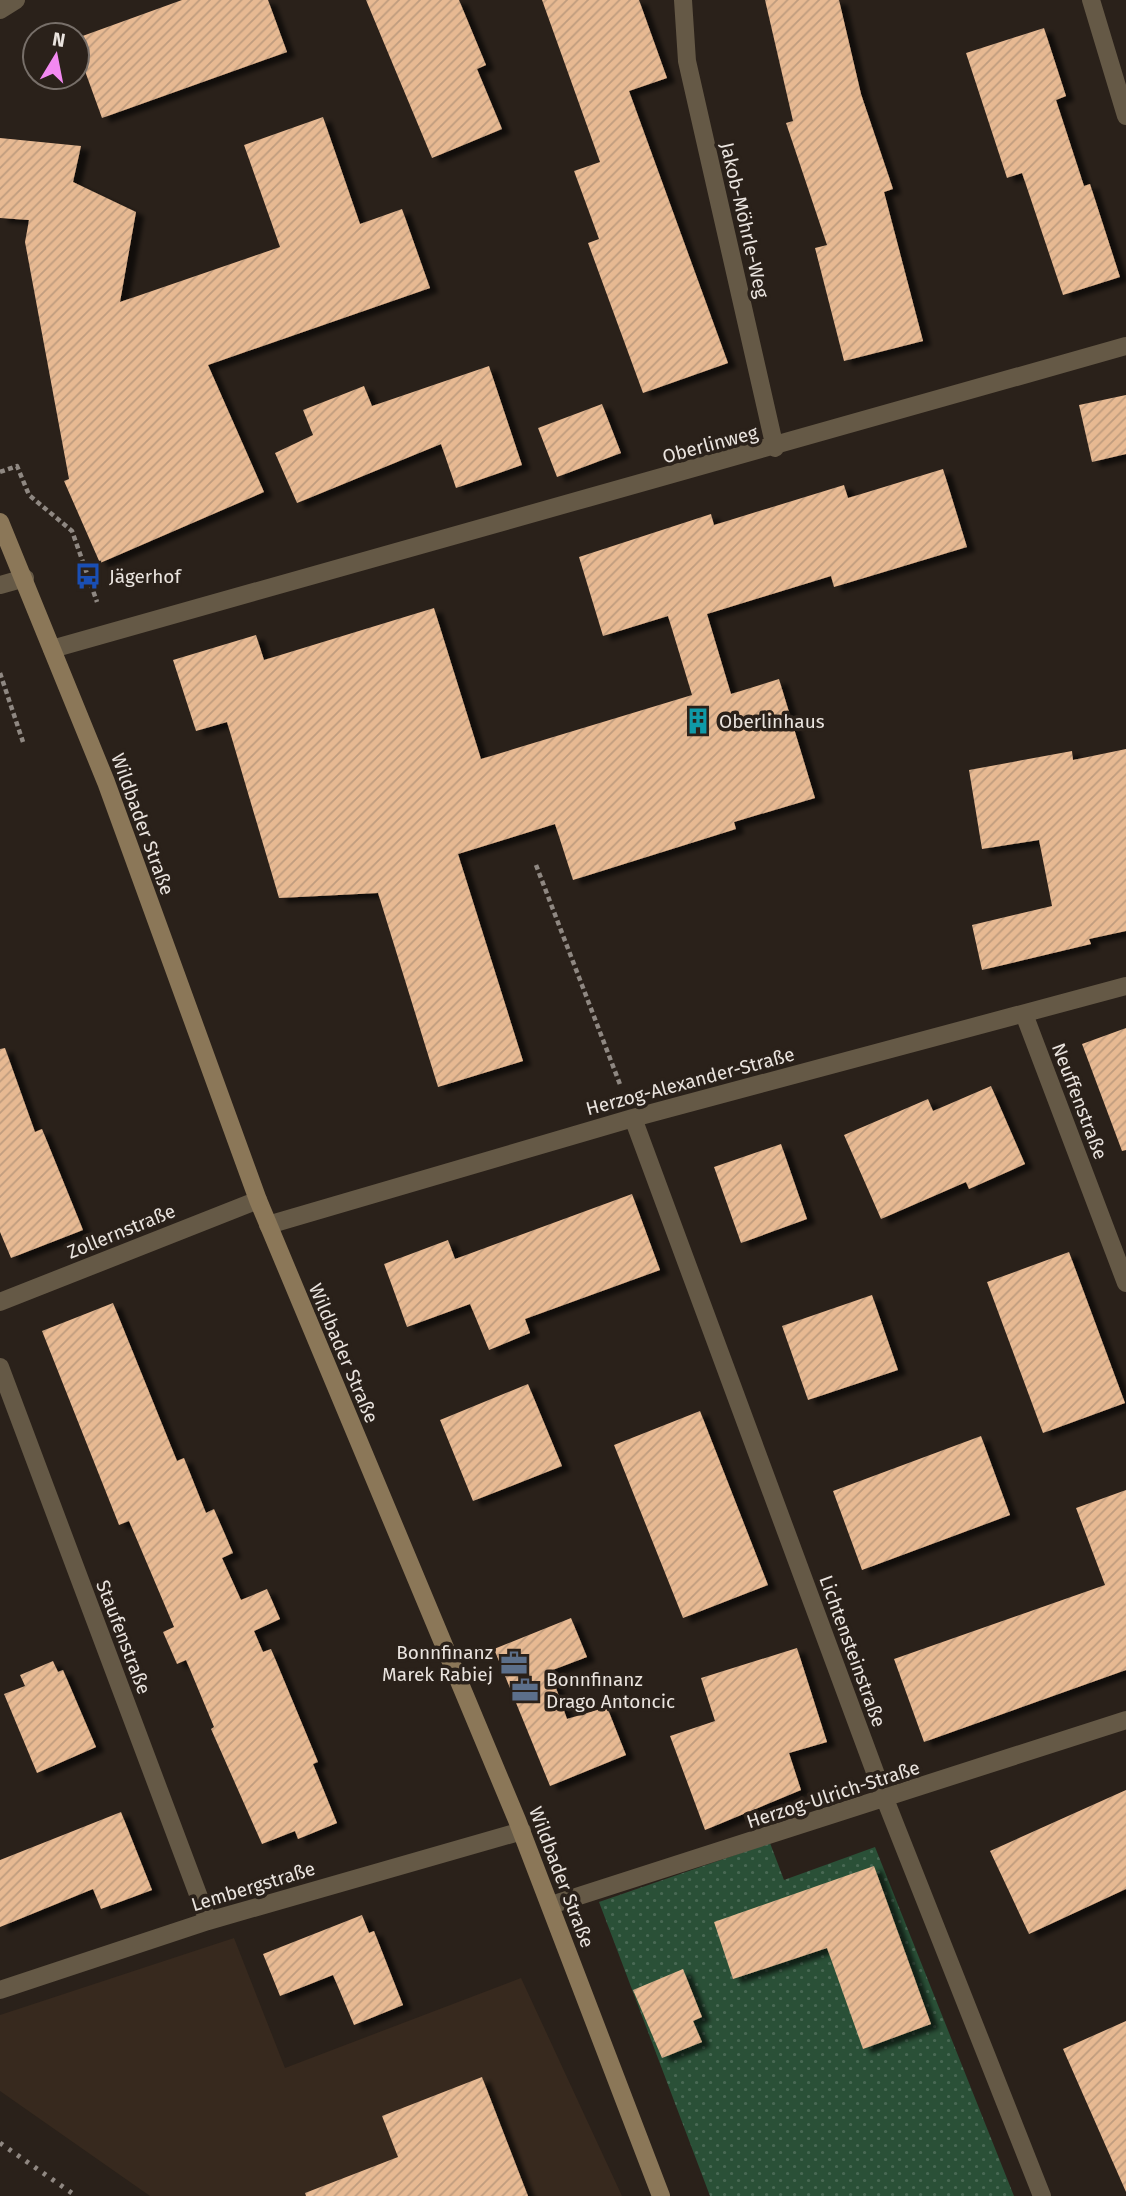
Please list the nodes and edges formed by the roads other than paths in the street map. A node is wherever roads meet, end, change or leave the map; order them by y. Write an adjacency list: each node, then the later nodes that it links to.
1 (16, 0): 4 (street)
2 (682, 0): 7 (street, Jakob-Möhrle-Weg)
3 (1091, 0): 5 (street)
4 (0, 10)
5 (1126, 116)
6 (1126, 346): 7 (street, Oberlinweg)
7 (775, 448): 11 (street, Oberlinweg)
8 (0, 522): 9 (main road, Wildbader Straße)
9 (25, 578): 10 (street); 11 (main road, Wildbader Straße)
10 (0, 585)
11 (52, 649): 15 (main road, Wildbader Straße)
12 (1126, 986): 13 (street, Herzog-Alexander-Straße)
13 (1024, 1014): 14 (street, Herzog-Alexander-Straße); 17 (street, Neuffenstraße)
14 (633, 1118): 16 (street, Herzog-Alexander-Straße); 21 (street, Lichtensteinstraße)
15 (258, 1200): 16 (main road, Wildbader Straße); 18 (street, Zollernstraße)
16 (268, 1225): 22 (main road, Wildbader Straße)
17 (1126, 1283)
18 (0, 1302)
19 (0, 1367): 24 (street, Staufenstraße)
20 (1126, 1720): 21 (street, Herzog-Ulrich-Straße)
21 (885, 1799): 23 (street, Herzog-Ulrich-Straße); 27 (street, Lichtensteinstraße)
22 (522, 1831): 23 (main road, Wildbader Straße); 24 (street, Lembergstraße)
23 (551, 1905): 26 (main road, Wildbader Straße)
24 (208, 1921): 25 (street, Lembergstraße)
25 (0, 1990)
26 (661, 2196)
27 (1042, 2196)

